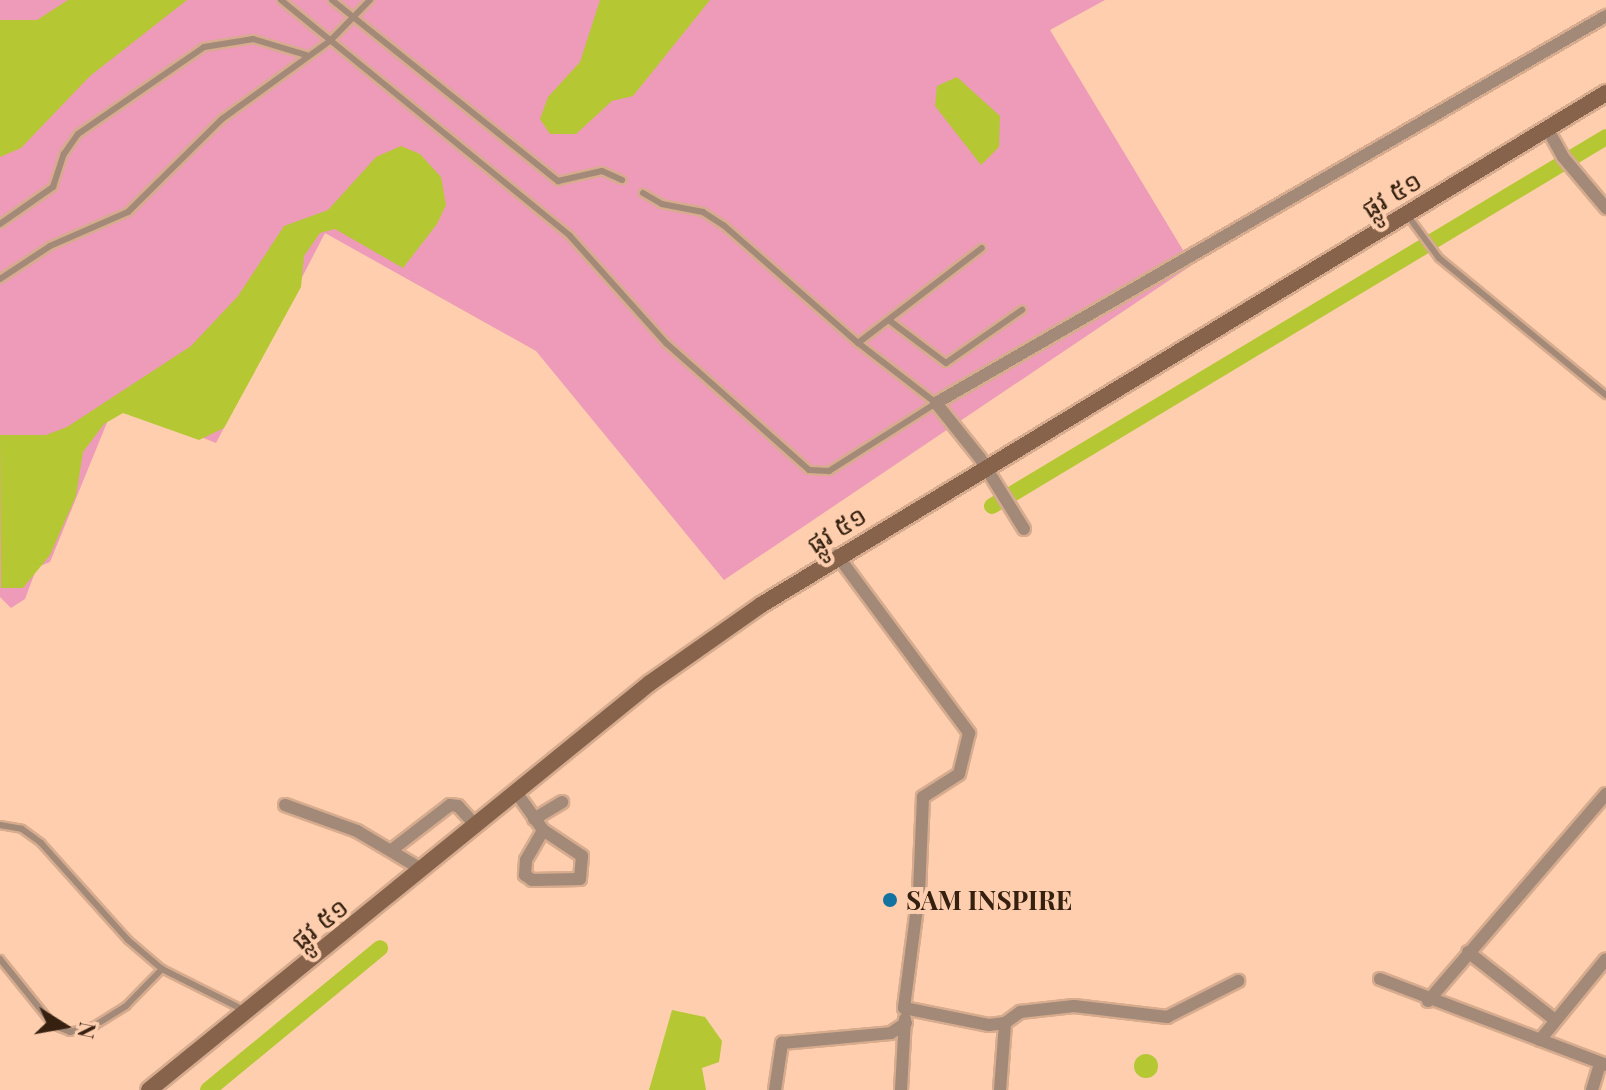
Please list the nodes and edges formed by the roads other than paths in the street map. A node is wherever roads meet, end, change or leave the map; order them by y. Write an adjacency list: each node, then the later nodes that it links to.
1 (281, 0): 6 (lane)
2 (332, 0): 5 (lane)
3 (370, 0): 5 (lane)
4 (1606, 16): 21 (street)
5 (353, 17): 6 (lane); 10 (lane)
6 (331, 40): 7 (lane); 21 (lane)
7 (306, 55): 14 (lane); 16 (lane)
8 (1606, 93): 9 (main road, ផ្លូវ ៥១)
9 (1547, 128): 12 (street); 13 (main road, ផ្លូវ ៥១)
10 (622, 180)
11 (643, 193): 19 (lane)
12 (1606, 208)
13 (1406, 213): 20 (lane); 22 (main road, ផ្លូវ ៥១)
14 (0, 224)
15 (982, 248): 18 (lane)
16 (0, 279)
17 (1022, 310): 18 (lane)
18 (890, 321): 19 (lane)
19 (858, 343): 21 (lane)
20 (1606, 395)
21 (936, 403): 22 (street)
22 (983, 462): 23 (street); 24 (main road, ផ្លូវ ៥១)
23 (1024, 529)
24 (837, 555): 25 (main road, ផ្លូវ ៥១); 41 (street)
25 (516, 792): 29 (main road, ផ្លូវ ៥១); 30 (street)
26 (1606, 794): 34 (street)
27 (562, 802): 30 (street)
28 (285, 805): 33 (street)
29 (466, 816): 33 (main road, ផ្លូវ ៥១); 33 (street)
30 (534, 819): 32 (street)
31 (0, 825): 37 (lane)
32 (543, 830): 32 (street)
33 (405, 858): 42 (main road, ផ្លូវ ៥១)
34 (1468, 952): 40 (street); 43 (street)
35 (0, 959): 37 (lane)
36 (1606, 959): 43 (street)
37 (162, 969): 42 (lane)
38 (1380, 979): 40 (street)
39 (1238, 981): 45 (street)
40 (1428, 1001): 46 (street)
41 (904, 1008): 44 (street); 45 (street)
42 (246, 1011): 48 (main road, ផ្លូវ ៥១)
43 (1555, 1020): 46 (street)
44 (906, 1023): 49 (street); 50 (street)
45 (1005, 1023): 51 (street)
46 (1540, 1040): 47 (street)
47 (1603, 1064): 52 (street)
48 (149, 1090)
49 (775, 1090)
50 (901, 1090)
51 (1000, 1090)
52 (1592, 1090)

